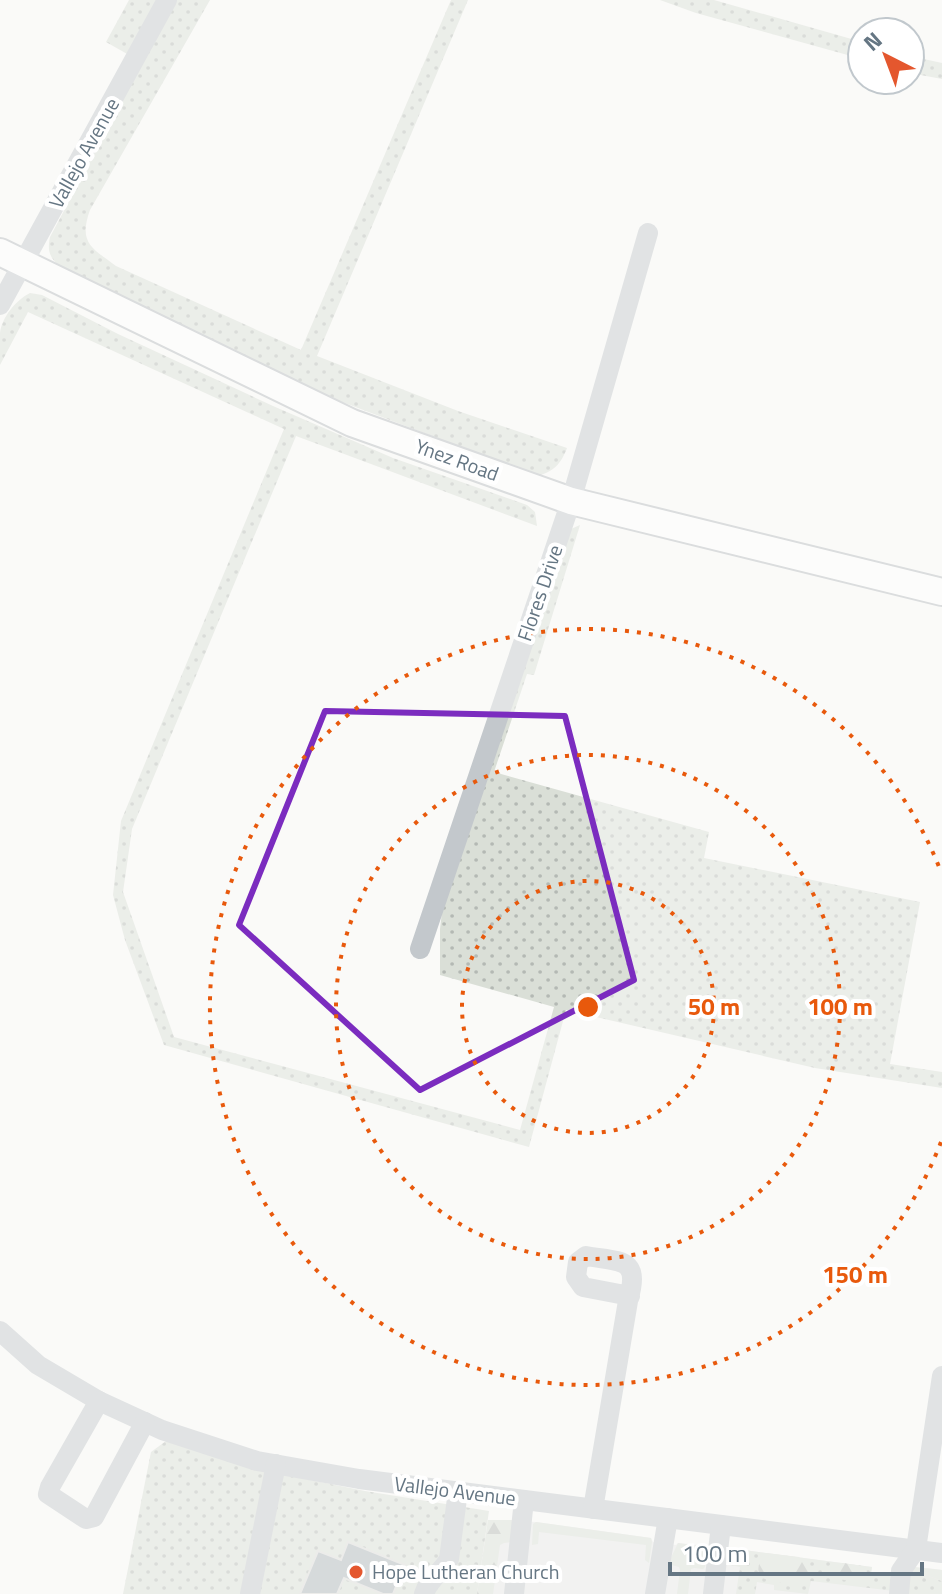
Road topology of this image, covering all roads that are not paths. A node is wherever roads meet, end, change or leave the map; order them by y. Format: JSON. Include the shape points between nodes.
{"nodes":[{"id":1,"x":167,"y":0,"type":"edge"},
{"id":2,"x":648,"y":233,"type":"dead end"},
{"id":3,"x":11,"y":258,"type":"edge"},
{"id":4,"x":0,"y":305,"type":"edge"},
{"id":5,"x":571,"y":501,"type":"junction"},
{"id":6,"x":942,"y":592,"type":"edge"},
{"id":7,"x":420,"y":949,"type":"dead end"},
{"id":8,"x":630,"y":1296,"type":"dead end"},
{"id":9,"x":0,"y":1331,"type":"edge"},
{"id":10,"x":942,"y":1376,"type":"edge"},
{"id":11,"x":99,"y":1401,"type":"junction"},
{"id":12,"x":145,"y":1422,"type":"junction"},
{"id":13,"x":276,"y":1464,"type":"junction"},
{"id":14,"x":458,"y":1491,"type":"junction"},
{"id":15,"x":524,"y":1500,"type":"junction"},
{"id":16,"x":593,"y":1509,"type":"junction"},
{"id":17,"x":668,"y":1518,"type":"junction"},
{"id":18,"x":721,"y":1525,"type":"junction"},
{"id":19,"x":916,"y":1549,"type":"junction"},
{"id":20,"x":942,"y":1553,"type":"edge"},
{"id":21,"x":250,"y":1594,"type":"edge"},
{"id":22,"x":424,"y":1594,"type":"edge"},
{"id":23,"x":514,"y":1594,"type":"edge"},
{"id":24,"x":655,"y":1594,"type":"edge"},
{"id":25,"x":713,"y":1594,"type":"edge"},
{"id":26,"x":899,"y":1594,"type":"edge"}],
"edges":[{"from":1,"to":3,"type":"street","name":"Vallejo Avenue"},
{"from":2,"to":5,"type":"street","name":"Flores Drive"},
{"from":3,"to":4,"type":"street","name":"Vallejo Avenue"},
{"from":3,"to":5,"type":"main road","name":"Ynez Road","via":[[352,423]]},
{"from":5,"to":6,"type":"main road","name":"Ynez Road"},
{"from":5,"to":7,"type":"street","name":"Flores Drive"},
{"from":8,"to":16,"type":"street"},
{"from":9,"to":11,"type":"street","name":"Vallejo Avenue","via":[[38,1365]]},
{"from":10,"to":19,"type":"street"},
{"from":11,"to":12,"type":"street","name":"Vallejo Avenue"},
{"from":11,"to":12,"type":"street","via":[[48,1494],[86,1519],[94,1517]]},
{"from":12,"to":13,"type":"street","name":"Vallejo Avenue"},
{"from":13,"to":14,"type":"street","name":"Vallejo Avenue"},
{"from":13,"to":21,"type":"street"},
{"from":14,"to":15,"type":"street","name":"Vallejo Avenue"},
{"from":14,"to":22,"type":"street","via":[[449,1559]]},
{"from":15,"to":16,"type":"street","name":"Vallejo Avenue"},
{"from":15,"to":23,"type":"street"},
{"from":16,"to":17,"type":"street","name":"Vallejo Avenue"},
{"from":17,"to":18,"type":"street","name":"Vallejo Avenue"},
{"from":17,"to":24,"type":"street"},
{"from":18,"to":19,"type":"street","name":"Vallejo Avenue"},
{"from":18,"to":25,"type":"street"},
{"from":19,"to":20,"type":"street","name":"Vallejo Avenue"},
{"from":19,"to":26,"type":"street","via":[[901,1571]]}]}
